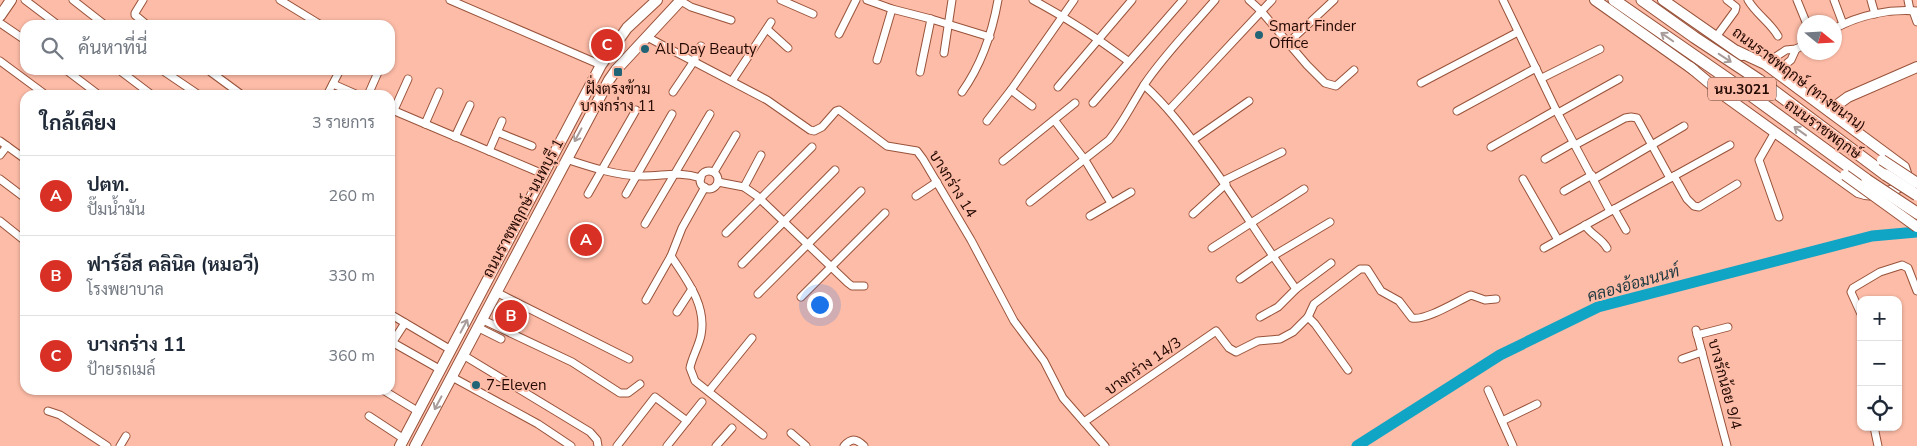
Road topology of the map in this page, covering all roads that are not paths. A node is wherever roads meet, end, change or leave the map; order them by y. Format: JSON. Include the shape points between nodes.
{"nodes":[{"id":1,"x":11,"y":0,"type":"edge"},
{"id":2,"x":25,"y":0,"type":"edge"},
{"id":3,"x":73,"y":0,"type":"edge"},
{"id":4,"x":143,"y":0,"type":"edge"},
{"id":5,"x":280,"y":0,"type":"edge"},
{"id":6,"x":450,"y":0,"type":"edge"},
{"id":7,"x":651,"y":0,"type":"edge"},
{"id":8,"x":657,"y":0,"type":"edge"},
{"id":9,"x":681,"y":0,"type":"edge"},
{"id":10,"x":780,"y":0,"type":"edge"},
{"id":11,"x":856,"y":0,"type":"edge"},
{"id":12,"x":867,"y":0,"type":"edge"},
{"id":13,"x":952,"y":0,"type":"edge"},
{"id":14,"x":998,"y":0,"type":"edge"},
{"id":15,"x":1033,"y":0,"type":"edge"},
{"id":16,"x":1074,"y":0,"type":"edge"},
{"id":17,"x":1132,"y":0,"type":"edge"},
{"id":18,"x":1184,"y":0,"type":"edge"},
{"id":19,"x":1215,"y":0,"type":"edge"},
{"id":20,"x":1249,"y":0,"type":"edge"},
{"id":21,"x":1272,"y":0,"type":"edge"},
{"id":22,"x":1334,"y":0,"type":"edge"},
{"id":23,"x":1502,"y":0,"type":"edge"},
{"id":24,"x":1594,"y":0,"type":"edge"},
{"id":25,"x":1606,"y":0,"type":"edge"},
{"id":26,"x":1614,"y":0,"type":"edge"},
{"id":27,"x":1642,"y":0,"type":"edge"},
{"id":28,"x":1663,"y":0,"type":"edge"},
{"id":29,"x":1727,"y":0,"type":"edge"},
{"id":30,"x":1748,"y":0,"type":"edge"},
{"id":31,"x":1797,"y":0,"type":"edge"},
{"id":32,"x":1834,"y":0,"type":"edge"},
{"id":33,"x":1871,"y":0,"type":"edge"},
{"id":34,"x":1908,"y":0,"type":"edge"},
{"id":35,"x":892,"y":9,"type":"junction"},
{"id":36,"x":1261,"y":11,"type":"junction"},
{"id":37,"x":1913,"y":11,"type":"edge"},
{"id":38,"x":813,"y":14,"type":"dead end"},
{"id":39,"x":1634,"y":14,"type":"junction"},
{"id":40,"x":1875,"y":14,"type":"junction"},
{"id":41,"x":1062,"y":15,"type":"junction"},
{"id":42,"x":1803,"y":15,"type":"edge"},
{"id":43,"x":1839,"y":15,"type":"edge"},
{"id":44,"x":0,"y":16,"type":"edge"},
{"id":45,"x":51,"y":20,"type":"edge"},
{"id":46,"x":99,"y":20,"type":"edge"},
{"id":47,"x":141,"y":20,"type":"edge"},
{"id":48,"x":313,"y":20,"type":"edge"},
{"id":49,"x":731,"y":20,"type":"dead end"},
{"id":50,"x":941,"y":22,"type":"junction"},
{"id":51,"x":1917,"y":22,"type":"edge"},
{"id":52,"x":0,"y":23,"type":"edge"},
{"id":53,"x":1842,"y":24,"type":"edge"},
{"id":54,"x":627,"y":28,"type":"junction"},
{"id":55,"x":1518,"y":32,"type":"junction"},
{"id":56,"x":839,"y":34,"type":"dead end"},
{"id":57,"x":1716,"y":36,"type":"junction"},
{"id":58,"x":1778,"y":36,"type":"dead end"},
{"id":59,"x":20,"y":37,"type":"edge"},
{"id":60,"x":647,"y":37,"type":"junction"},
{"id":61,"x":990,"y":37,"type":"junction"},
{"id":62,"x":1098,"y":38,"type":"junction"},
{"id":63,"x":1288,"y":43,"type":"junction"},
{"id":64,"x":702,"y":46,"type":"dead end"},
{"id":65,"x":788,"y":48,"type":"dead end"},
{"id":66,"x":1600,"y":49,"type":"dead end"},
{"id":67,"x":1796,"y":49,"type":"joint"},
{"id":68,"x":1737,"y":51,"type":"junction"},
{"id":69,"x":944,"y":53,"type":"dead end"},
{"id":70,"x":877,"y":60,"type":"dead end"},
{"id":71,"x":0,"y":61,"type":"edge"},
{"id":72,"x":694,"y":61,"type":"junction"},
{"id":73,"x":1128,"y":61,"type":"junction"},
{"id":74,"x":1765,"y":64,"type":"junction"},
{"id":75,"x":601,"y":65,"type":"junction"},
{"id":76,"x":1690,"y":67,"type":"junction"},
{"id":77,"x":1917,"y":67,"type":"edge"},
{"id":78,"x":1536,"y":68,"type":"junction"},
{"id":79,"x":1354,"y":70,"type":"dead end"},
{"id":80,"x":920,"y":72,"type":"dead end"},
{"id":81,"x":1776,"y":72,"type":"junction"},
{"id":82,"x":73,"y":75,"type":"edge"},
{"id":83,"x":126,"y":75,"type":"edge"},
{"id":84,"x":169,"y":75,"type":"edge"},
{"id":85,"x":215,"y":75,"type":"edge"},
{"id":86,"x":338,"y":75,"type":"edge"},
{"id":87,"x":377,"y":75,"type":"edge"},
{"id":88,"x":1542,"y":78,"type":"junction"},
{"id":89,"x":408,"y":79,"type":"dead end"},
{"id":90,"x":1619,"y":79,"type":"dead end"},
{"id":91,"x":732,"y":81,"type":"junction"},
{"id":92,"x":1421,"y":83,"type":"dead end"},
{"id":93,"x":334,"y":84,"type":"junction"},
{"id":94,"x":1144,"y":85,"type":"junction"},
{"id":95,"x":1058,"y":87,"type":"dead end"},
{"id":96,"x":39,"y":90,"type":"edge"},
{"id":97,"x":92,"y":90,"type":"edge"},
{"id":98,"x":145,"y":90,"type":"edge"},
{"id":99,"x":192,"y":90,"type":"edge"},
{"id":100,"x":235,"y":90,"type":"edge"},
{"id":101,"x":330,"y":90,"type":"edge"},
{"id":102,"x":347,"y":90,"type":"edge"},
{"id":103,"x":370,"y":90,"type":"edge"},
{"id":104,"x":1011,"y":90,"type":"junction"},
{"id":105,"x":439,"y":92,"type":"dead end"},
{"id":106,"x":673,"y":92,"type":"dead end"},
{"id":107,"x":962,"y":92,"type":"dead end"},
{"id":108,"x":1249,"y":101,"type":"dead end"},
{"id":109,"x":1093,"y":103,"type":"dead end"},
{"id":110,"x":395,"y":104,"type":"edge"},
{"id":111,"x":1075,"y":104,"type":"dead end"},
{"id":112,"x":470,"y":105,"type":"dead end"},
{"id":113,"x":1032,"y":106,"type":"dead end"},
{"id":114,"x":636,"y":110,"type":"dead end"},
{"id":115,"x":1169,"y":110,"type":"junction"},
{"id":116,"x":395,"y":111,"type":"edge"},
{"id":117,"x":1457,"y":111,"type":"dead end"},
{"id":118,"x":1557,"y":111,"type":"junction"},
{"id":119,"x":1829,"y":112,"type":"junction"},
{"id":120,"x":672,"y":114,"type":"dead end"},
{"id":121,"x":710,"y":114,"type":"dead end"},
{"id":122,"x":502,"y":121,"type":"dead end"},
{"id":123,"x":987,"y":121,"type":"dead end"},
{"id":124,"x":1055,"y":121,"type":"junction"},
{"id":125,"x":425,"y":124,"type":"junction"},
{"id":126,"x":1684,"y":126,"type":"dead end"},
{"id":127,"x":497,"y":132,"type":"junction"},
{"id":128,"x":1775,"y":132,"type":"junction"},
{"id":129,"x":736,"y":135,"type":"dead end"},
{"id":130,"x":455,"y":136,"type":"junction"},
{"id":131,"x":1193,"y":140,"type":"junction"},
{"id":132,"x":0,"y":141,"type":"edge"},
{"id":133,"x":1574,"y":144,"type":"junction"},
{"id":134,"x":1651,"y":144,"type":"junction"},
{"id":135,"x":1730,"y":145,"type":"dead end"},
{"id":136,"x":7,"y":146,"type":"junction"},
{"id":137,"x":532,"y":146,"type":"dead end"},
{"id":138,"x":812,"y":147,"type":"dead end"},
{"id":139,"x":1491,"y":147,"type":"dead end"},
{"id":140,"x":488,"y":151,"type":"junction"},
{"id":141,"x":1282,"y":152,"type":"dead end"},
{"id":142,"x":0,"y":155,"type":"edge"},
{"id":143,"x":20,"y":155,"type":"edge"},
{"id":144,"x":761,"y":155,"type":"dead end"},
{"id":145,"x":566,"y":159,"type":"junction"},
{"id":146,"x":1544,"y":159,"type":"dead end"},
{"id":147,"x":1085,"y":160,"type":"junction"},
{"id":148,"x":1003,"y":161,"type":"dead end"},
{"id":149,"x":602,"y":170,"type":"junction"},
{"id":150,"x":835,"y":170,"type":"dead end"},
{"id":151,"x":714,"y":172,"type":"junction"},
{"id":152,"x":675,"y":173,"type":"junction"},
{"id":153,"x":543,"y":174,"type":"junction"},
{"id":154,"x":636,"y":176,"type":"junction"},
{"id":155,"x":1593,"y":176,"type":"junction"},
{"id":156,"x":1672,"y":177,"type":"junction"},
{"id":157,"x":701,"y":178,"type":"junction"},
{"id":158,"x":0,"y":179,"type":"edge"},
{"id":159,"x":1523,"y":179,"type":"dead end"},
{"id":160,"x":718,"y":182,"type":"junction"},
{"id":161,"x":937,"y":182,"type":"junction"},
{"id":162,"x":1224,"y":183,"type":"junction"},
{"id":163,"x":1917,"y":183,"type":"edge"},
{"id":164,"x":1737,"y":184,"type":"dead end"},
{"id":165,"x":705,"y":187,"type":"junction"},
{"id":166,"x":744,"y":187,"type":"junction"},
{"id":167,"x":1304,"y":188,"type":"dead end"},
{"id":168,"x":862,"y":191,"type":"dead end"},
{"id":169,"x":1564,"y":191,"type":"dead end"},
{"id":170,"x":1131,"y":192,"type":"dead end"},
{"id":171,"x":20,"y":194,"type":"edge"},
{"id":172,"x":588,"y":194,"type":"dead end"},
{"id":173,"x":626,"y":194,"type":"dead end"},
{"id":174,"x":1917,"y":195,"type":"edge"},
{"id":175,"x":916,"y":196,"type":"dead end"},
{"id":176,"x":761,"y":199,"type":"junction"},
{"id":177,"x":1030,"y":202,"type":"dead end"},
{"id":178,"x":1111,"y":202,"type":"junction"},
{"id":179,"x":1612,"y":210,"type":"junction"},
{"id":180,"x":885,"y":213,"type":"dead end"},
{"id":181,"x":1917,"y":213,"type":"edge"},
{"id":182,"x":1192,"y":214,"type":"dead end"},
{"id":183,"x":1090,"y":216,"type":"dead end"},
{"id":184,"x":1779,"y":217,"type":"dead end"},
{"id":185,"x":0,"y":221,"type":"edge"},
{"id":186,"x":784,"y":222,"type":"junction"},
{"id":187,"x":1330,"y":222,"type":"dead end"},
{"id":188,"x":1252,"y":223,"type":"junction"},
{"id":189,"x":645,"y":224,"type":"dead end"},
{"id":190,"x":1585,"y":225,"type":"junction"},
{"id":191,"x":1917,"y":226,"type":"edge"},
{"id":192,"x":1626,"y":230,"type":"dead end"},
{"id":193,"x":726,"y":233,"type":"dead end"},
{"id":194,"x":20,"y":237,"type":"edge"},
{"id":195,"x":1558,"y":240,"type":"junction"},
{"id":196,"x":808,"y":244,"type":"junction"},
{"id":197,"x":1212,"y":248,"type":"dead end"},
{"id":198,"x":1544,"y":248,"type":"dead end"},
{"id":199,"x":1607,"y":248,"type":"dead end"},
{"id":200,"x":671,"y":256,"type":"junction"},
{"id":201,"x":1273,"y":256,"type":"junction"},
{"id":202,"x":1331,"y":263,"type":"dead end"},
{"id":203,"x":742,"y":264,"type":"dead end"},
{"id":204,"x":831,"y":266,"type":"junction"},
{"id":205,"x":1240,"y":279,"type":"dead end"},
{"id":206,"x":864,"y":286,"type":"dead end"},
{"id":207,"x":692,"y":289,"type":"junction"},
{"id":208,"x":1296,"y":289,"type":"junction"},
{"id":209,"x":1917,"y":291,"type":"edge"},
{"id":210,"x":496,"y":292,"type":"junction"},
{"id":211,"x":758,"y":294,"type":"dead end"},
{"id":212,"x":801,"y":297,"type":"dead end"},
{"id":213,"x":1496,"y":299,"type":"dead end"},
{"id":214,"x":646,"y":300,"type":"dead end"},
{"id":215,"x":1857,"y":305,"type":"edge"},
{"id":216,"x":677,"y":312,"type":"dead end"},
{"id":217,"x":395,"y":317,"type":"edge"},
{"id":218,"x":1260,"y":317,"type":"dead end"},
{"id":219,"x":1308,"y":317,"type":"junction"},
{"id":220,"x":405,"y":323,"type":"junction"},
{"id":221,"x":479,"y":323,"type":"junction"},
{"id":222,"x":1728,"y":327,"type":"dead end"},
{"id":223,"x":395,"y":337,"type":"edge"},
{"id":224,"x":752,"y":338,"type":"dead end"},
{"id":225,"x":500,"y":339,"type":"dead end"},
{"id":226,"x":395,"y":344,"type":"edge"},
{"id":227,"x":451,"y":350,"type":"junction"},
{"id":228,"x":1702,"y":352,"type":"junction"},
{"id":229,"x":463,"y":355,"type":"junction"},
{"id":230,"x":629,"y":359,"type":"dead end"},
{"id":231,"x":1682,"y":359,"type":"dead end"},
{"id":232,"x":440,"y":370,"type":"junction"},
{"id":233,"x":1348,"y":370,"type":"dead end"},
{"id":234,"x":452,"y":377,"type":"junction"},
{"id":235,"x":640,"y":384,"type":"dead end"},
{"id":236,"x":1488,"y":390,"type":"dead end"},
{"id":237,"x":709,"y":391,"type":"junction"},
{"id":238,"x":391,"y":395,"type":"edge"},
{"id":239,"x":702,"y":402,"type":"dead end"},
{"id":240,"x":1537,"y":404,"type":"dead end"},
{"id":241,"x":48,"y":411,"type":"dead end"},
{"id":242,"x":419,"y":412,"type":"junction"},
{"id":243,"x":369,"y":416,"type":"dead end"},
{"id":244,"x":687,"y":420,"type":"junction"},
{"id":245,"x":1502,"y":421,"type":"junction"},
{"id":246,"x":1084,"y":422,"type":"junction"},
{"id":247,"x":732,"y":428,"type":"dead end"},
{"id":248,"x":1875,"y":431,"type":"edge"},
{"id":249,"x":791,"y":432,"type":"dead end"},
{"id":250,"x":762,"y":435,"type":"dead end"},
{"id":251,"x":126,"y":436,"type":"dead end"},
{"id":252,"x":402,"y":442,"type":"edge"},
{"id":253,"x":107,"y":446,"type":"edge"},
{"id":254,"x":120,"y":446,"type":"edge"},
{"id":255,"x":414,"y":446,"type":"edge"},
{"id":256,"x":571,"y":446,"type":"edge"},
{"id":257,"x":598,"y":446,"type":"edge"},
{"id":258,"x":617,"y":446,"type":"edge"},
{"id":259,"x":667,"y":446,"type":"edge"},
{"id":260,"x":716,"y":446,"type":"edge"},
{"id":261,"x":806,"y":446,"type":"edge"},
{"id":262,"x":844,"y":446,"type":"edge"},
{"id":263,"x":864,"y":446,"type":"edge"},
{"id":264,"x":1105,"y":446,"type":"edge"},
{"id":265,"x":1513,"y":446,"type":"edge"},
{"id":266,"x":1727,"y":446,"type":"edge"},
{"id":267,"x":1878,"y":446,"type":"edge"}],
"edges":[{"from":1,"to":44,"type":"main road"},
{"from":2,"to":45,"type":"street"},
{"from":3,"to":46,"type":"street"},
{"from":4,"to":47,"type":"street","via":[[135,13]]},
{"from":5,"to":48,"type":"street"},
{"from":6,"to":75,"type":"street"},
{"from":7,"to":54,"type":"main road"},
{"from":8,"to":54,"type":"main road","name":"ถนนราชพฤกษ์-นนทบุรี 1"},
{"from":9,"to":49,"type":"street","via":[[691,7]]},
{"from":9,"to":60,"type":"main road","name":"ถนนราชพฤกษ์-นนทบุรี 1"},
{"from":10,"to":38,"type":"street"},
{"from":11,"to":56,"type":"street"},
{"from":12,"to":35,"type":"street"},
{"from":13,"to":50,"type":"street"},
{"from":14,"to":61,"type":"street"},
{"from":15,"to":41,"type":"street"},
{"from":16,"to":41,"type":"street"},
{"from":17,"to":62,"type":"street"},
{"from":18,"to":73,"type":"street"},
{"from":19,"to":94,"type":"street"},
{"from":20,"to":36,"type":"street"},
{"from":21,"to":36,"type":"street"},
{"from":22,"to":63,"type":"street"},
{"from":23,"to":55,"type":"street"},
{"from":24,"to":76,"type":"main road","number":"นบ.3021"},
{"from":25,"to":39,"type":"main road"},
{"from":26,"to":39,"type":"main road","name":"ถนนราชพฤกษ์","number":"นบ.3021"},
{"from":27,"to":174,"type":"main road","name":"ถนนราชพฤกษ์","number":"นบ.3021","one_way":true,"bridge":true},
{"from":28,"to":57,"type":"main road","name":"ถนนราชพฤกษ์ (ทางขนาน)","number":"นบ.3021"},
{"from":29,"to":57,"type":"street","via":[[1736,8]]},
{"from":30,"to":58,"type":"street"},
{"from":31,"to":42,"type":"street"},
{"from":32,"to":43,"type":"street"},
{"from":33,"to":40,"type":"street"},
{"from":34,"to":37,"type":"street"},
{"from":35,"to":50,"type":"street"},
{"from":35,"to":70,"type":"street"},
{"from":36,"to":63,"type":"street"},
{"from":36,"to":115,"type":"street"},
{"from":37,"to":40,"type":"street"},
{"from":37,"to":51,"type":"street"},
{"from":181,"to":39,"type":"main road","name":"ถนนราชพฤกษ์","number":"นบ.3021","one_way":true,"bridge":true},
{"from":40,"to":53,"type":"street"},
{"from":41,"to":62,"type":"street"},
{"from":41,"to":104,"type":"street"},
{"from":50,"to":61,"type":"street"},
{"from":50,"to":69,"type":"street"},
{"from":50,"to":80,"type":"street"},
{"from":52,"to":59,"type":"street"},
{"from":54,"to":75,"type":"main road","name":"ถนนราชพฤกษ์-นนทบุรี 1"},
{"from":55,"to":78,"type":"street"},
{"from":55,"to":92,"type":"street"},
{"from":57,"to":68,"type":"main road","name":"ถนนราชพฤกษ์ (ทางขนาน)","number":"นบ.3021"},
{"from":60,"to":72,"type":"street","name":"บางกร่าง 14"},
{"from":60,"to":145,"type":"main road","name":"ถนนราชพฤกษ์-นนทบุรี 1","one_way":true,"via":[[608,80]]},
{"from":61,"to":107,"type":"street"},
{"from":62,"to":73,"type":"street"},
{"from":62,"to":95,"type":"street"},
{"from":63,"to":79,"type":"street","via":[[1324,83],[1336,86]]},
{"from":64,"to":72,"type":"street"},
{"from":65,"to":91,"type":"street","via":[[769,25]]},
{"from":66,"to":88,"type":"street"},
{"from":67,"to":74,"type":"street","via":[[1786,50]]},
{"from":67,"to":81,"type":"street","via":[[1791,60]]},
{"from":68,"to":74,"type":"main road"},
{"from":68,"to":163,"type":"main road","name":"ถนนราชพฤกษ์ (ทางขนาน)","number":"นบ.3021","bridge":true},
{"from":71,"to":96,"type":"street"},
{"from":72,"to":91,"type":"street","name":"บางกร่าง 14"},
{"from":72,"to":106,"type":"street"},
{"from":73,"to":109,"type":"street"},
{"from":74,"to":81,"type":"main road"},
{"from":75,"to":153,"type":"main road","name":"ถนนราชพฤกษ์-นนทบุรี 1"},
{"from":76,"to":128,"type":"main road"},
{"from":76,"to":191,"type":"main road","number":"นบ.3021","bridge":true},
{"from":77,"to":119,"type":"main road","via":[[1848,97]]},
{"from":78,"to":88,"type":"street"},
{"from":78,"to":117,"type":"street"},
{"from":81,"to":119,"type":"main road"},
{"from":82,"to":97,"type":"street"},
{"from":83,"to":98,"type":"street"},
{"from":84,"to":99,"type":"street"},
{"from":85,"to":100,"type":"street"},
{"from":86,"to":93,"type":"street"},
{"from":87,"to":103,"type":"street"},
{"from":88,"to":118,"type":"street"},
{"from":89,"to":110,"type":"street"},
{"from":90,"to":118,"type":"street"},
{"from":91,"to":161,"type":"street","name":"บางกร่าง 14","via":[[814,131],[836,110],[842,111],[887,146],[917,151]]},
{"from":93,"to":101,"type":"street"},
{"from":93,"to":102,"type":"street"},
{"from":94,"to":115,"type":"street"},
{"from":94,"to":147,"type":"street","via":[[1119,129]]},
{"from":104,"to":113,"type":"street"},
{"from":104,"to":123,"type":"street"},
{"from":105,"to":125,"type":"street"},
{"from":108,"to":131,"type":"street"},
{"from":111,"to":124,"type":"street"},
{"from":112,"to":130,"type":"street"},
{"from":114,"to":149,"type":"street"},
{"from":115,"to":131,"type":"street"},
{"from":116,"to":125,"type":"street"},
{"from":118,"to":133,"type":"street"},
{"from":118,"to":139,"type":"street"},
{"from":119,"to":128,"type":"main road","via":[[1904,167],[1905,183],[1878,194],[1858,192]]},
{"from":120,"to":154,"type":"street"},
{"from":121,"to":152,"type":"street"},
{"from":122,"to":127,"type":"street"},
{"from":124,"to":147,"type":"street"},
{"from":124,"to":148,"type":"street"},
{"from":125,"to":130,"type":"street"},
{"from":126,"to":134,"type":"street"},
{"from":127,"to":137,"type":"street"},
{"from":127,"to":140,"type":"street"},
{"from":128,"to":184,"type":"street","via":[[1759,160]]},
{"from":129,"to":151,"type":"street"},
{"from":130,"to":140,"type":"street"},
{"from":131,"to":162,"type":"street"},
{"from":132,"to":136,"type":"street"},
{"from":133,"to":134,"type":"street","via":[[1631,117],[1637,118]]},
{"from":133,"to":146,"type":"street"},
{"from":133,"to":155,"type":"street"},
{"from":134,"to":155,"type":"street"},
{"from":134,"to":156,"type":"street"},
{"from":135,"to":156,"type":"street"},
{"from":136,"to":142,"type":"street"},
{"from":136,"to":143,"type":"street"},
{"from":138,"to":176,"type":"street"},
{"from":140,"to":153,"type":"street"},
{"from":141,"to":162,"type":"street"},
{"from":144,"to":166,"type":"street"},
{"from":145,"to":149,"type":"street"},
{"from":145,"to":210,"type":"main road","name":"ถนนราชพฤกษ์-นนทบุรี 1"},
{"from":147,"to":177,"type":"street"},
{"from":147,"to":178,"type":"street"},
{"from":149,"to":154,"type":"street"},
{"from":149,"to":172,"type":"street"},
{"from":150,"to":186,"type":"street"},
{"from":151,"to":157,"type":"street","via":[[705,172]]},
{"from":151,"to":160,"type":"street"},
{"from":152,"to":154,"type":"street"},
{"from":152,"to":157,"type":"street"},
{"from":152,"to":189,"type":"street"},
{"from":227,"to":153,"type":"main road","name":"ถนนราชพฤกษ์-นนทบุรี 1","one_way":true},
{"from":154,"to":173,"type":"street"},
{"from":155,"to":169,"type":"street"},
{"from":155,"to":179,"type":"street"},
{"from":156,"to":164,"type":"street","via":[[1687,200],[1699,207]]},
{"from":156,"to":179,"type":"street"},
{"from":157,"to":165,"type":"street"},
{"from":158,"to":171,"type":"street"},
{"from":159,"to":195,"type":"street"},
{"from":160,"to":165,"type":"street","via":[[711,188]]},
{"from":160,"to":166,"type":"street"},
{"from":161,"to":175,"type":"street"},
{"from":161,"to":246,"type":"street","name":"บางกร่าง 14","via":[[972,240],[1014,321],[1044,361],[1064,398]]},
{"from":162,"to":182,"type":"street"},
{"from":162,"to":188,"type":"street"},
{"from":165,"to":200,"type":"street","via":[[682,228]]},
{"from":166,"to":176,"type":"street"},
{"from":167,"to":188,"type":"street"},
{"from":168,"to":196,"type":"street"},
{"from":170,"to":178,"type":"street"},
{"from":176,"to":186,"type":"street"},
{"from":176,"to":193,"type":"street"},
{"from":178,"to":183,"type":"street"},
{"from":179,"to":190,"type":"street"},
{"from":179,"to":192,"type":"street"},
{"from":180,"to":204,"type":"street"},
{"from":185,"to":194,"type":"street"},
{"from":186,"to":196,"type":"street"},
{"from":186,"to":203,"type":"street"},
{"from":187,"to":201,"type":"street"},
{"from":188,"to":197,"type":"street"},
{"from":188,"to":201,"type":"street"},
{"from":190,"to":195,"type":"street"},
{"from":190,"to":199,"type":"street"},
{"from":195,"to":198,"type":"street"},
{"from":196,"to":204,"type":"street"},
{"from":196,"to":211,"type":"street"},
{"from":200,"to":207,"type":"street"},
{"from":200,"to":214,"type":"street"},
{"from":201,"to":205,"type":"street"},
{"from":201,"to":208,"type":"street"},
{"from":202,"to":208,"type":"street"},
{"from":204,"to":206,"type":"street","via":[[852,286]]},
{"from":204,"to":212,"type":"street"},
{"from":207,"to":216,"type":"street"},
{"from":207,"to":237,"type":"street","via":[[702,319],[700,340],[690,368],[695,381]]},
{"from":208,"to":218,"type":"street","via":[[1285,302]]},
{"from":209,"to":215,"type":"street","via":[[1908,268],[1902,265],[1880,272],[1853,288],[1851,292]]},
{"from":210,"to":221,"type":"main road","name":"ถนนราชพฤกษ์-นนทบุรี 1"},
{"from":210,"to":230,"type":"street"},
{"from":213,"to":219,"type":"street","via":[[1485,300],[1471,295],[1416,319],[1399,301],[1381,291],[1364,269],[1316,302]]},
{"from":217,"to":220,"type":"street"},
{"from":219,"to":233,"type":"street"},
{"from":219,"to":246,"type":"street","name":"บางกร่าง 14/3","via":[[1293,332],[1280,339],[1258,341],[1236,352],[1216,331]]},
{"from":220,"to":223,"type":"street"},
{"from":220,"to":227,"type":"street"},
{"from":221,"to":225,"type":"street"},
{"from":221,"to":229,"type":"main road","name":"ถนนราชพฤกษ์-นนทบุรี 1"},
{"from":221,"to":235,"type":"street","via":[[572,362],[620,392],[628,393]]},
{"from":222,"to":228,"type":"street","name":"บางรักน้อย 9/4","via":[[1697,332]]},
{"from":224,"to":237,"type":"street"},
{"from":226,"to":232,"type":"street"},
{"from":227,"to":232,"type":"main road","name":"ถนนราชพฤกษ์-นนทบุรี 1"},
{"from":228,"to":231,"type":"street"},
{"from":228,"to":266,"type":"street","name":"บางรักน้อย 9/4"},
{"from":229,"to":234,"type":"main road","name":"ถนนราชพฤกษ์-นนทบุรี 1"},
{"from":229,"to":257,"type":"street","via":[[590,432]]},
{"from":232,"to":242,"type":"main road","name":"ถนนราชพฤกษ์-นนทบุรี 1"},
{"from":234,"to":255,"type":"main road","name":"ถนนราชพฤกษ์-นนทบุรี 1","one_way":true},
{"from":234,"to":256,"type":"street"},
{"from":236,"to":245,"type":"street"},
{"from":237,"to":250,"type":"street"},
{"from":238,"to":242,"type":"street"},
{"from":239,"to":244,"type":"street"},
{"from":240,"to":245,"type":"street"},
{"from":241,"to":253,"type":"street","via":[[60,414]]},
{"from":242,"to":252,"type":"main road","name":"ถนนราชพฤกษ์-นนทบุรี 1"},
{"from":243,"to":252,"type":"street"},
{"from":244,"to":258,"type":"street","via":[[655,397]]},
{"from":244,"to":259,"type":"street"},
{"from":245,"to":265,"type":"street"},
{"from":246,"to":264,"type":"street","name":"บางกร่าง 14"},
{"from":247,"to":260,"type":"street"},
{"from":248,"to":267,"type":"street"},
{"from":249,"to":261,"type":"street"},
{"from":251,"to":254,"type":"street"},
{"from":262,"to":263,"type":"street","via":[[855,439]]}]}
